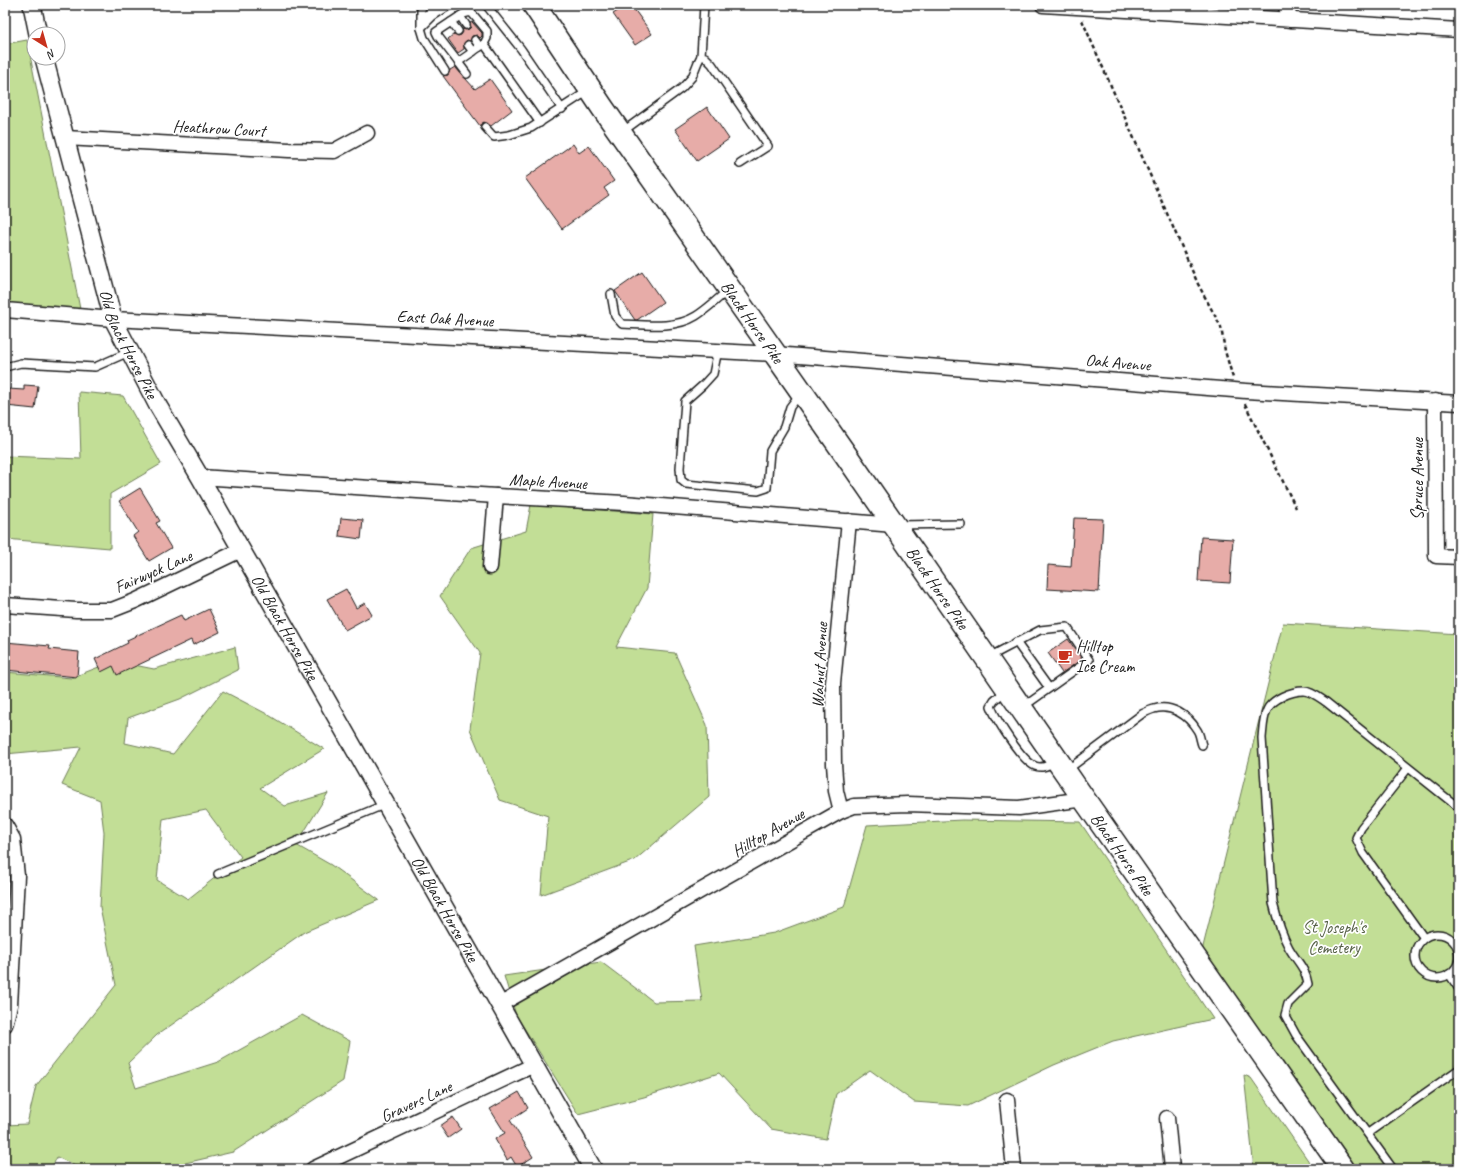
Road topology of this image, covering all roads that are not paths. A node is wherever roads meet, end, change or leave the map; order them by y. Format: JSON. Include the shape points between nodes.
{"nodes":[{"id":1,"x":32,"y":5,"type":"edge"},
{"id":2,"x":425,"y":5,"type":"edge"},
{"id":3,"x":438,"y":5,"type":"edge"},
{"id":4,"x":450,"y":5,"type":"edge"},
{"id":5,"x":486,"y":5,"type":"edge"},
{"id":6,"x":534,"y":5,"type":"edge"},
{"id":7,"x":704,"y":5,"type":"edge"},
{"id":8,"x":1045,"y":5,"type":"edge"},
{"id":9,"x":1285,"y":5,"type":"edge"},
{"id":10,"x":1104,"y":7,"type":"edge"},
{"id":11,"x":460,"y":16,"type":"junction"},
{"id":12,"x":1291,"y":20,"type":"junction"},
{"id":13,"x":451,"y":22,"type":"junction"},
{"id":14,"x":466,"y":25,"type":"dead end"},
{"id":15,"x":36,"y":26,"type":"edge"},
{"id":16,"x":421,"y":28,"type":"junction"},
{"id":17,"x":1459,"y":30,"type":"edge"},
{"id":18,"x":458,"y":31,"type":"dead end"},
{"id":19,"x":475,"y":40,"type":"dead end"},
{"id":20,"x":468,"y":45,"type":"dead end"},
{"id":21,"x":482,"y":46,"type":"junction"},
{"id":22,"x":473,"y":52,"type":"junction"},
{"id":23,"x":701,"y":56,"type":"junction"},
{"id":24,"x":458,"y":62,"type":"junction"},
{"id":25,"x":46,"y":66,"type":"edge"},
{"id":26,"x":445,"y":71,"type":"dead end"},
{"id":27,"x":467,"y":74,"type":"dead end"},
{"id":28,"x":590,"y":90,"type":"junction"},
{"id":29,"x":562,"y":109,"type":"junction"},
{"id":30,"x":540,"y":123,"type":"junction"},
{"id":31,"x":485,"y":127,"type":"dead end"},
{"id":32,"x":367,"y":133,"type":"dead end"},
{"id":33,"x":620,"y":133,"type":"junction"},
{"id":34,"x":65,"y":138,"type":"junction"},
{"id":35,"x":740,"y":164,"type":"dead end"},
{"id":36,"x":730,"y":289,"type":"junction"},
{"id":37,"x":611,"y":294,"type":"dead end"},
{"id":38,"x":5,"y":310,"type":"edge"},
{"id":39,"x":113,"y":319,"type":"junction"},
{"id":40,"x":718,"y":350,"type":"junction"},
{"id":41,"x":130,"y":352,"type":"junction"},
{"id":42,"x":774,"y":354,"type":"junction"},
{"id":43,"x":5,"y":367,"type":"edge"},
{"id":44,"x":802,"y":392,"type":"junction"},
{"id":45,"x":1435,"y":401,"type":"junction"},
{"id":46,"x":1459,"y":403,"type":"edge"},
{"id":47,"x":200,"y":477,"type":"junction"},
{"id":48,"x":496,"y":496,"type":"junction"},
{"id":49,"x":849,"y":521,"type":"junction"},
{"id":50,"x":961,"y":524,"type":"dead end"},
{"id":51,"x":894,"y":525,"type":"junction"},
{"id":52,"x":241,"y":550,"type":"junction"},
{"id":53,"x":1459,"y":557,"type":"edge"},
{"id":54,"x":490,"y":567,"type":"dead end"},
{"id":55,"x":5,"y":605,"type":"edge"},
{"id":56,"x":1016,"y":642,"type":"junction"},
{"id":57,"x":987,"y":658,"type":"junction"},
{"id":58,"x":1008,"y":688,"type":"junction"},
{"id":59,"x":1049,"y":688,"type":"junction"},
{"id":60,"x":1021,"y":708,"type":"junction"},
{"id":61,"x":1202,"y":745,"type":"dead end"},
{"id":62,"x":1062,"y":767,"type":"junction"},
{"id":63,"x":1408,"y":768,"type":"junction"},
{"id":64,"x":1084,"y":799,"type":"junction"},
{"id":65,"x":386,"y":804,"type":"junction"},
{"id":66,"x":1459,"y":808,"type":"edge"},
{"id":67,"x":841,"y":811,"type":"junction"},
{"id":68,"x":5,"y":825,"type":"edge"},
{"id":69,"x":218,"y":874,"type":"dead end"},
{"id":70,"x":1424,"y":938,"type":"junction"},
{"id":71,"x":1449,"y":974,"type":"junction"},
{"id":72,"x":1459,"y":989,"type":"edge"},
{"id":73,"x":500,"y":1004,"type":"junction"},
{"id":74,"x":5,"y":1026,"type":"edge"},
{"id":75,"x":534,"y":1065,"type":"junction"},
{"id":76,"x":1459,"y":1069,"type":"edge"},
{"id":77,"x":1007,"y":1100,"type":"dead end"},
{"id":78,"x":1167,"y":1118,"type":"dead end"},
{"id":79,"x":1368,"y":1133,"type":"junction"},
{"id":80,"x":313,"y":1169,"type":"edge"},
{"id":81,"x":593,"y":1169,"type":"edge"},
{"id":82,"x":1014,"y":1169,"type":"edge"},
{"id":83,"x":1172,"y":1169,"type":"edge"},
{"id":84,"x":1342,"y":1169,"type":"edge"},
{"id":85,"x":1393,"y":1169,"type":"edge"}],
"edges":[{"from":1,"to":15,"type":"street"},
{"from":2,"to":16,"type":"lane","via":[[421,8]]},
{"from":3,"to":16,"type":"lane","via":[[427,14]]},
{"from":4,"to":16,"type":"lane"},
{"from":5,"to":29,"type":"lane","via":[[521,49]]},
{"from":6,"to":28,"type":"main road","name":"Black Horse Pike"},
{"from":7,"to":23,"type":"lane"},
{"from":8,"to":10,"type":"street"},
{"from":9,"to":12,"type":"street"},
{"from":10,"to":12,"type":"street"},
{"from":11,"to":13,"type":"lane"},
{"from":11,"to":14,"type":"lane"},
{"from":11,"to":21,"type":"lane","via":[[471,12],[487,31]]},
{"from":12,"to":17,"type":"street"},
{"from":13,"to":18,"type":"lane"},
{"from":13,"to":24,"type":"lane","via":[[436,32]]},
{"from":16,"to":26,"type":"lane","via":[[424,38]]},
{"from":19,"to":21,"type":"lane"},
{"from":20,"to":22,"type":"lane"},
{"from":21,"to":22,"type":"lane"},
{"from":21,"to":30,"type":"lane"},
{"from":22,"to":24,"type":"lane"},
{"from":23,"to":33,"type":"lane","via":[[692,77],[682,88]]},
{"from":23,"to":35,"type":"lane","via":[[712,64],[768,146]]},
{"from":24,"to":27,"type":"lane"},
{"from":25,"to":34,"type":"street","name":"Old Black Horse Pike"},
{"from":28,"to":29,"type":"lane"},
{"from":28,"to":33,"type":"main road","name":"Black Horse Pike"},
{"from":29,"to":30,"type":"lane"},
{"from":30,"to":31,"type":"lane","via":[[509,135],[494,137]]},
{"from":32,"to":34,"type":"street","name":"Heathrow Court","via":[[334,151]]},
{"from":33,"to":36,"type":"main road","name":"Black Horse Pike"},
{"from":34,"to":39,"type":"street","name":"Old Black Horse Pike"},
{"from":36,"to":37,"type":"lane","via":[[696,316],[663,325],[622,324],[615,316]]},
{"from":36,"to":42,"type":"main road","name":"Black Horse Pike"},
{"from":38,"to":39,"type":"street","name":"East Oak Avenue"},
{"from":39,"to":40,"type":"street","name":"East Oak Avenue"},
{"from":39,"to":41,"type":"street","name":"Old Black Horse Pike"},
{"from":40,"to":42,"type":"street","name":"East Oak Avenue"},
{"from":40,"to":44,"type":"lane","via":[[712,374],[686,401],[680,468],[681,480],[686,484],[758,491],[767,488],[770,451],[784,427],[790,407]]},
{"from":41,"to":43,"type":"lane","via":[[95,367],[21,363]]},
{"from":41,"to":47,"type":"street","name":"Old Black Horse Pike"},
{"from":42,"to":44,"type":"main road","name":"Black Horse Pike"},
{"from":42,"to":45,"type":"street","name":"Oak Avenue","via":[[1239,390]]},
{"from":44,"to":51,"type":"main road","name":"Black Horse Pike"},
{"from":45,"to":46,"type":"street","name":"Oak Avenue"},
{"from":45,"to":53,"type":"street","name":"Spruce Avenue","via":[[1436,556]]},
{"from":47,"to":48,"type":"street","name":"Maple Avenue"},
{"from":47,"to":52,"type":"street","name":"Old Black Horse Pike"},
{"from":48,"to":49,"type":"street","name":"Maple Avenue","via":[[624,503]]},
{"from":48,"to":54,"type":"street"},
{"from":49,"to":51,"type":"street","name":"Maple Avenue"},
{"from":49,"to":67,"type":"street","name":"Walnut Avenue","via":[[833,683],[834,764]]},
{"from":50,"to":51,"type":"lane"},
{"from":51,"to":57,"type":"main road","name":"Black Horse Pike"},
{"from":52,"to":55,"type":"street","name":"Fairwyck Lane","via":[[112,610]]},
{"from":52,"to":65,"type":"street","name":"Old Black Horse Pike"},
{"from":56,"to":57,"type":"lane"},
{"from":56,"to":59,"type":"lane"},
{"from":56,"to":59,"type":"lane","via":[[1040,630],[1067,627],[1089,660]]},
{"from":57,"to":58,"type":"main road","name":"Black Horse Pike"},
{"from":58,"to":60,"type":"main road","name":"Black Horse Pike"},
{"from":58,"to":62,"type":"lane","via":[[991,706],[1011,742],[1034,766]]},
{"from":59,"to":60,"type":"lane"},
{"from":60,"to":62,"type":"main road","name":"Black Horse Pike"},
{"from":61,"to":62,"type":"lane","via":[[1198,731],[1181,713],[1170,708],[1155,709],[1142,714]]},
{"from":62,"to":64,"type":"main road","name":"Black Horse Pike"},
{"from":63,"to":66,"type":"lane"},
{"from":63,"to":70,"type":"lane","via":[[1356,838],[1363,853]]},
{"from":63,"to":79,"type":"lane","via":[[1326,702],[1305,691],[1286,694],[1272,703],[1267,710],[1262,738],[1273,903],[1278,923],[1306,973],[1308,984],[1288,1004],[1285,1014],[1296,1035]]},
{"from":64,"to":67,"type":"street","name":"Hilltop Avenue","via":[[1019,808],[908,804],[854,806]]},
{"from":64,"to":84,"type":"main road","name":"Black Horse Pike"},
{"from":65,"to":69,"type":"lane"},
{"from":65,"to":73,"type":"street","name":"Old Black Horse Pike"},
{"from":67,"to":73,"type":"street","name":"Hilltop Avenue"},
{"from":68,"to":74,"type":"street","via":[[13,839],[17,876],[10,1005]]},
{"from":70,"to":71,"type":"lane","via":[[1430,935],[1444,935],[1455,944],[1459,958],[1454,970]]},
{"from":70,"to":71,"type":"lane","via":[[1415,950],[1414,958],[1420,972],[1434,978]]},
{"from":71,"to":72,"type":"lane"},
{"from":73,"to":75,"type":"street","name":"Old Black Horse Pike"},
{"from":75,"to":80,"type":"street","name":"Gravers Lane"},
{"from":75,"to":81,"type":"street","name":"Old Black Horse Pike"},
{"from":76,"to":79,"type":"lane"},
{"from":77,"to":82,"type":"street"},
{"from":78,"to":83,"type":"street"},
{"from":79,"to":85,"type":"lane"}]}
